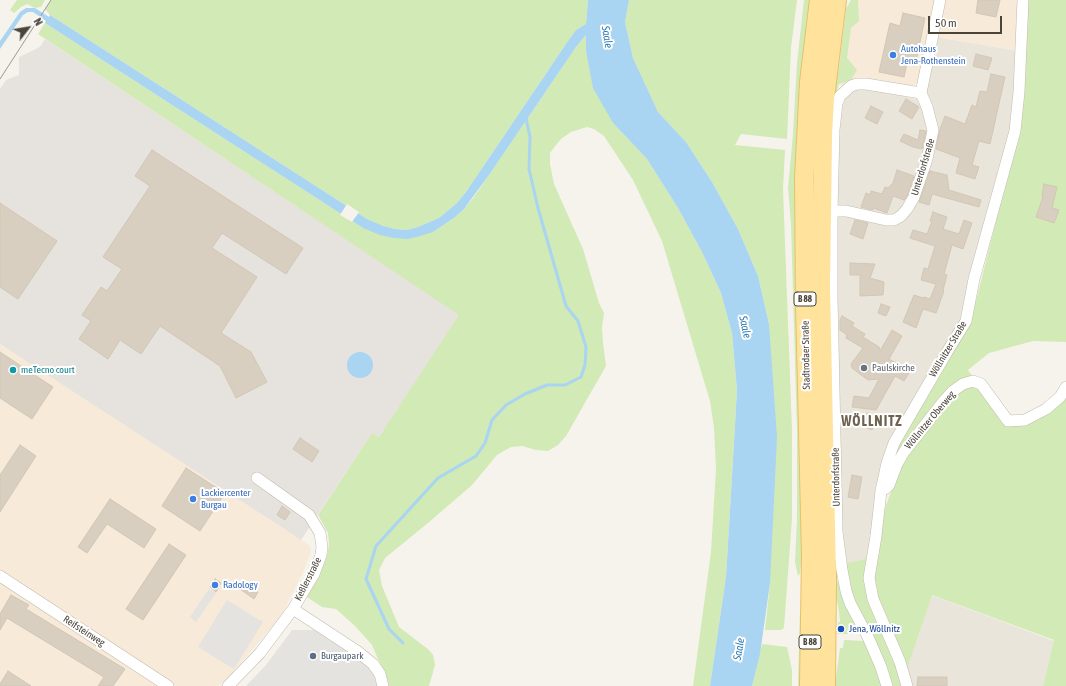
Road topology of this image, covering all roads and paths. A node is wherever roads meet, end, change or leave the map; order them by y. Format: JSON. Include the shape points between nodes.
{"nodes":[{"id":1,"x":819,"y":0,"type":"edge"},
{"id":2,"x":837,"y":0,"type":"edge"},
{"id":3,"x":940,"y":0,"type":"edge"},
{"id":4,"x":1023,"y":0,"type":"edge"},
{"id":5,"x":921,"y":93,"type":"junction"},
{"id":6,"x":832,"y":211,"type":"junction"},
{"id":7,"x":1066,"y":387,"type":"edge"},
{"id":8,"x":257,"y":478,"type":"dead end"},
{"id":9,"x":880,"y":491,"type":"junction"},
{"id":10,"x":0,"y":576,"type":"edge"},
{"id":11,"x":293,"y":609,"type":"junction"},
{"id":12,"x":168,"y":686,"type":"edge"},
{"id":13,"x":228,"y":686,"type":"edge"},
{"id":14,"x":383,"y":686,"type":"edge"},
{"id":15,"x":809,"y":686,"type":"edge"},
{"id":16,"x":826,"y":686,"type":"edge"},
{"id":17,"x":887,"y":686,"type":"edge"},
{"id":18,"x":907,"y":686,"type":"edge"}],
"edges":[{"from":1,"to":15,"type":"main road","name":"Stadtrodaer Straße","number":"B 88","via":[[809,82],[804,178],[811,556]]},
{"from":2,"to":16,"type":"main road","name":"Stadtrodaer Straße","number":"B 88","via":[[825,98],[822,208],[821,286],[828,577]]},
{"from":3,"to":5,"type":"street"},
{"from":4,"to":9,"type":"street","name":"Wöllnitzer Straße","via":[[1015,131],[974,279],[966,321],[894,443]]},
{"from":5,"to":6,"type":"street","name":"Unterdorfstraße","via":[[861,84],[851,86],[840,96],[834,130]]},
{"from":5,"to":6,"type":"street","name":"Unterdorfstraße","via":[[933,130],[927,158],[908,209],[894,220]]},
{"from":6,"to":17,"type":"street","name":"Unterdorfstraße","via":[[837,532],[846,591],[881,667]]},
{"from":7,"to":9,"type":"street","name":"Wöllnitzer Oberweg","via":[[1060,397],[1046,409],[1025,420],[1008,421],[980,384],[973,381],[963,384],[943,402],[904,452],[889,485]]},
{"from":8,"to":11,"type":"street","name":"Keßlerstraße","via":[[309,514],[322,539],[318,564]]},
{"from":9,"to":18,"type":"street","name":"Wöllnitzer Straße","via":[[869,578],[873,599],[902,667]]},
{"from":10,"to":12,"type":"street","name":"Reifsteinweg"},
{"from":11,"to":13,"type":"street","name":"Keßlerstraße","via":[[260,652]]},
{"from":11,"to":14,"type":"street","via":[[373,664],[380,674]]}]}
